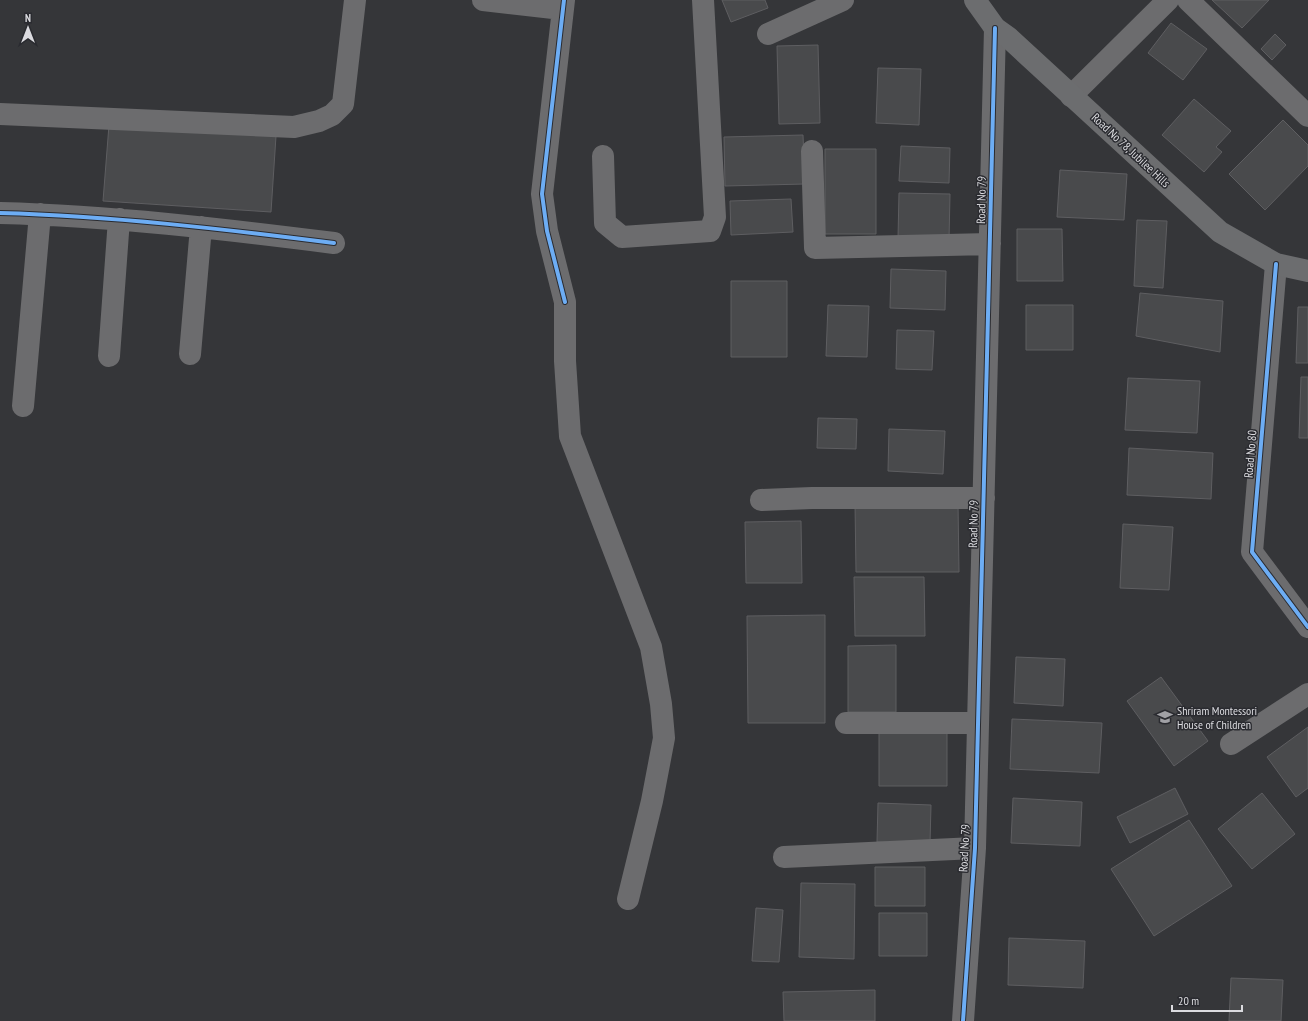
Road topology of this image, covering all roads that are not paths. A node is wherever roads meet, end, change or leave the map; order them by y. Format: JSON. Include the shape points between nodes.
{"nodes":[{"id":1,"x":355,"y":0,"type":"edge"},
{"id":2,"x":483,"y":0,"type":"edge"},
{"id":3,"x":703,"y":0,"type":"edge"},
{"id":4,"x":843,"y":0,"type":"edge"},
{"id":5,"x":975,"y":0,"type":"edge"},
{"id":6,"x":1168,"y":0,"type":"edge"},
{"id":7,"x":1188,"y":0,"type":"edge"},
{"id":8,"x":563,"y":5,"type":"edge"},
{"id":9,"x":995,"y":28,"type":"junction"},
{"id":10,"x":768,"y":34,"type":"dead end"},
{"id":11,"x":1071,"y":96,"type":"junction"},
{"id":12,"x":0,"y":114,"type":"edge"},
{"id":13,"x":1308,"y":116,"type":"edge"},
{"id":14,"x":812,"y":151,"type":"dead end"},
{"id":15,"x":603,"y":156,"type":"dead end"},
{"id":16,"x":0,"y":213,"type":"edge"},
{"id":17,"x":40,"y":214,"type":"junction"},
{"id":18,"x":119,"y":219,"type":"junction"},
{"id":19,"x":201,"y":227,"type":"junction"},
{"id":20,"x":334,"y":243,"type":"dead end"},
{"id":21,"x":990,"y":244,"type":"junction"},
{"id":22,"x":1276,"y":264,"type":"junction"},
{"id":23,"x":1308,"y":271,"type":"edge"},
{"id":24,"x":190,"y":354,"type":"dead end"},
{"id":25,"x":109,"y":356,"type":"dead end"},
{"id":26,"x":23,"y":406,"type":"dead end"},
{"id":27,"x":984,"y":498,"type":"junction"},
{"id":28,"x":761,"y":500,"type":"dead end"},
{"id":29,"x":1308,"y":626,"type":"edge"},
{"id":30,"x":1308,"y":694,"type":"edge"},
{"id":31,"x":846,"y":723,"type":"dead end"},
{"id":32,"x":978,"y":723,"type":"junction"},
{"id":33,"x":1231,"y":744,"type":"dead end"},
{"id":34,"x":975,"y":848,"type":"junction"},
{"id":35,"x":784,"y":857,"type":"dead end"},
{"id":36,"x":628,"y":899,"type":"dead end"},
{"id":37,"x":963,"y":1021,"type":"edge"}],
"edges":[{"from":1,"to":12,"type":"street","via":[[343,104],[332,115],[318,121],[294,127]]},
{"from":2,"to":8,"type":"street"},
{"from":3,"to":15,"type":"street","via":[[714,217],[710,231],[622,237],[605,223]]},
{"from":4,"to":10,"type":"street"},
{"from":5,"to":9,"type":"main road","name":"Road No 78, Jubilee Hills"},
{"from":6,"to":11,"type":"street"},
{"from":7,"to":13,"type":"street"},
{"from":8,"to":36,"type":"street","via":[[542,194],[547,231],[565,302],[565,361],[570,436],[651,647],[664,738],[652,801]]},
{"from":9,"to":11,"type":"main road","name":"Road No 78, Jubilee Hills"},
{"from":9,"to":21,"type":"street","name":"Road No 79"},
{"from":11,"to":22,"type":"main road","name":"Road No 78, Jubilee Hills","via":[[1220,232]]},
{"from":14,"to":21,"type":"street","via":[[815,248]]},
{"from":16,"to":17,"type":"street"},
{"from":17,"to":18,"type":"street"},
{"from":17,"to":26,"type":"street"},
{"from":18,"to":19,"type":"street"},
{"from":18,"to":25,"type":"street"},
{"from":19,"to":20,"type":"street"},
{"from":19,"to":24,"type":"street"},
{"from":21,"to":27,"type":"street","name":"Road No 79"},
{"from":22,"to":23,"type":"main road","name":"Road No 78, Jubilee Hills"},
{"from":22,"to":29,"type":"street","name":"Road No 80","via":[[1252,552]]},
{"from":27,"to":28,"type":"street"},
{"from":27,"to":32,"type":"street","name":"Road No 79"},
{"from":30,"to":33,"type":"street"},
{"from":31,"to":32,"type":"street"},
{"from":32,"to":34,"type":"street","name":"Road No 79"},
{"from":34,"to":35,"type":"street"},
{"from":34,"to":37,"type":"street","name":"Road No 79"}]}
